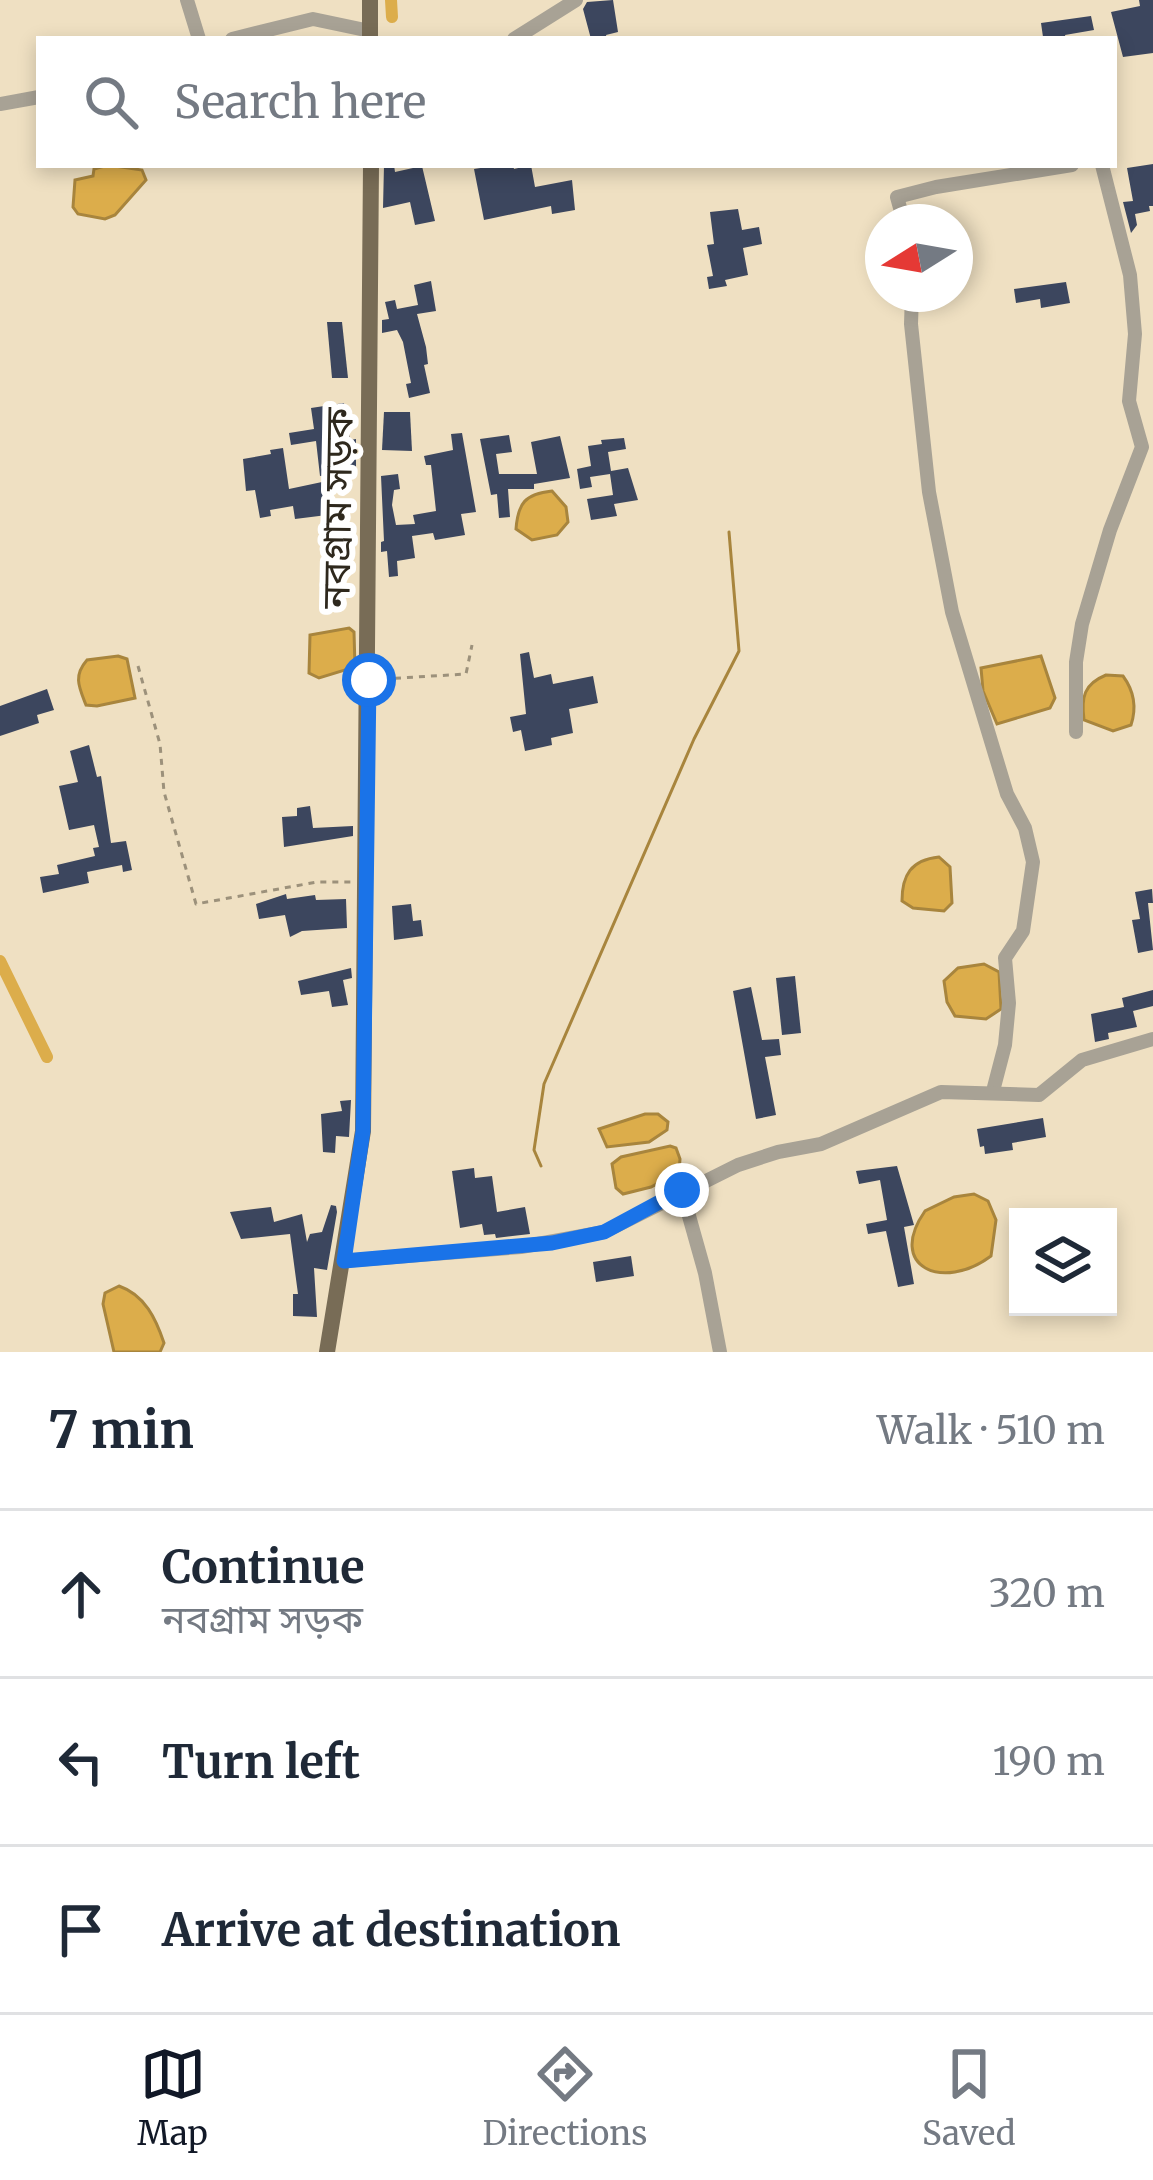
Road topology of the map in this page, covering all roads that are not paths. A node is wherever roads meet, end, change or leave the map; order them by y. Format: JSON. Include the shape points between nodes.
{"nodes":[{"id":1,"x":187,"y":0,"type":"edge"},
{"id":2,"x":370,"y":0,"type":"edge"},
{"id":3,"x":576,"y":0,"type":"edge"},
{"id":4,"x":370,"y":35,"type":"edge"},
{"id":5,"x":198,"y":36,"type":"edge"},
{"id":6,"x":244,"y":36,"type":"edge"},
{"id":7,"x":519,"y":36,"type":"edge"},
{"id":8,"x":36,"y":98,"type":"edge"},
{"id":9,"x":0,"y":104,"type":"edge"},
{"id":10,"x":371,"y":168,"type":"edge"},
{"id":11,"x":1053,"y":168,"type":"edge"},
{"id":12,"x":1103,"y":168,"type":"edge"},
{"id":13,"x":899,"y":204,"type":"edge"},
{"id":14,"x":911,"y":312,"type":"edge"},
{"id":15,"x":1076,"y":732,"type":"dead end"},
{"id":16,"x":1153,"y":1039,"type":"edge"},
{"id":17,"x":993,"y":1091,"type":"junction"},
{"id":18,"x":682,"y":1190,"type":"junction"},
{"id":19,"x":344,"y":1261,"type":"junction"},
{"id":20,"x":326,"y":1352,"type":"edge"},
{"id":21,"x":720,"y":1352,"type":"edge"}],
"edges":[{"from":1,"to":5,"type":"street"},
{"from":2,"to":4,"type":"main road"},
{"from":3,"to":7,"type":"street"},
{"from":4,"to":6,"type":"street","via":[[313,19]]},
{"from":8,"to":9,"type":"street"},
{"from":10,"to":19,"type":"main road","name":"নবগ্রাম সড়ক","via":[[363,1131]]},
{"from":11,"to":13,"type":"street","via":[[936,187],[897,197]]},
{"from":12,"to":15,"type":"street","via":[[1130,274],[1129,401],[1142,447],[1082,623]]},
{"from":14,"to":17,"type":"street","via":[[929,492],[952,612],[1034,862],[1023,931],[1005,958],[1009,1003]]},
{"from":16,"to":17,"type":"street","via":[[1082,1060],[1039,1095]]},
{"from":17,"to":18,"type":"street","via":[[941,1092],[821,1144]]},
{"from":18,"to":19,"type":"street","via":[[604,1232],[552,1243]]},
{"from":18,"to":21,"type":"street"},
{"from":19,"to":20,"type":"main road","name":"নবগ্রাম সড়ক"}]}
